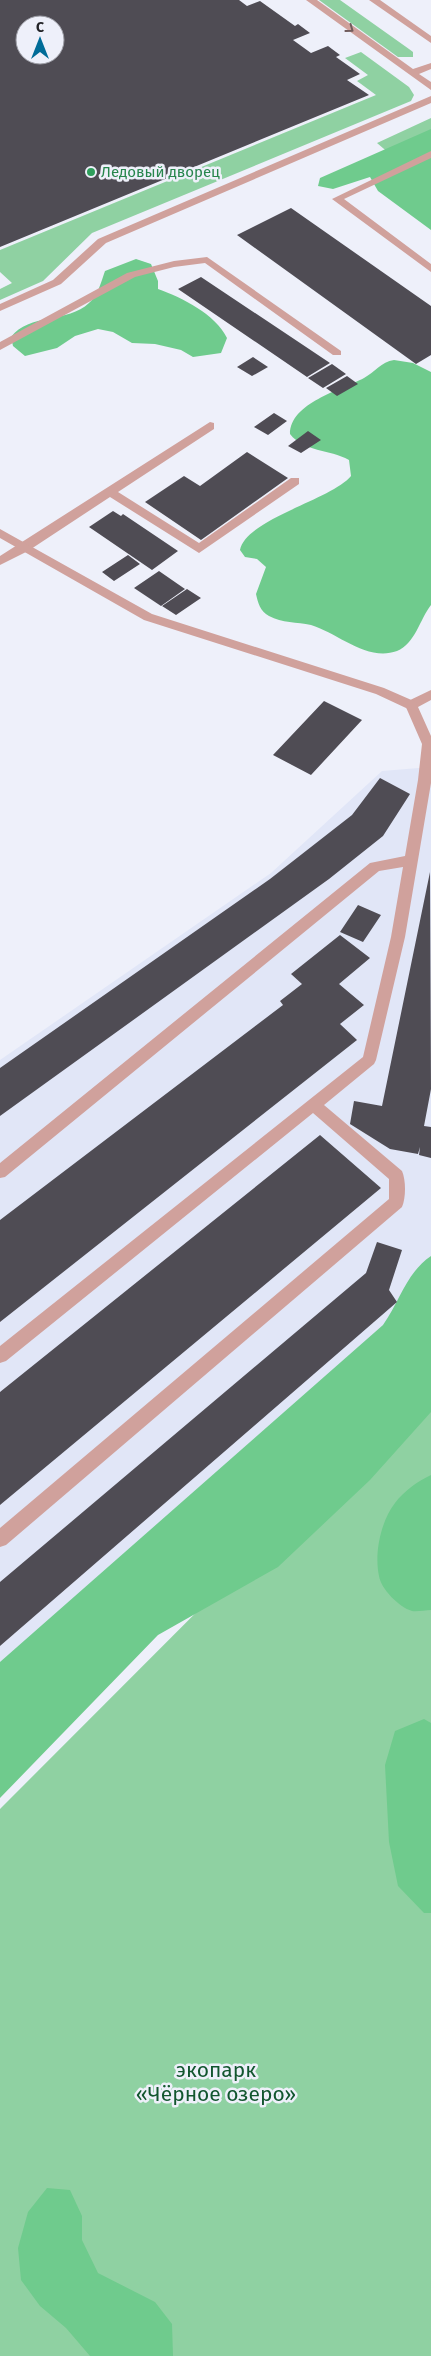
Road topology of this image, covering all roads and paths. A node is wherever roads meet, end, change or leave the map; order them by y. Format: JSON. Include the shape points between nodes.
{"nodes":[{"id":1,"x":311,"y":0,"type":"edge"},
{"id":2,"x":374,"y":0,"type":"edge"},
{"id":3,"x":431,"y":40,"type":"edge"},
{"id":4,"x":431,"y":66,"type":"edge"},
{"id":5,"x":412,"y":73,"type":"junction"},
{"id":6,"x":431,"y":87,"type":"edge"},
{"id":7,"x":431,"y":99,"type":"edge"},
{"id":8,"x":431,"y":154,"type":"edge"},
{"id":9,"x":431,"y":269,"type":"edge"},
{"id":10,"x":0,"y":308,"type":"edge"},
{"id":11,"x":0,"y":347,"type":"edge"},
{"id":12,"x":337,"y":353,"type":"dead end"},
{"id":13,"x":210,"y":426,"type":"dead end"},
{"id":14,"x":295,"y":481,"type":"dead end"},
{"id":15,"x":110,"y":492,"type":"junction"},
{"id":16,"x":0,"y":533,"type":"edge"},
{"id":17,"x":24,"y":548,"type":"junction"},
{"id":18,"x":0,"y":561,"type":"edge"},
{"id":19,"x":431,"y":695,"type":"edge"},
{"id":20,"x":411,"y":705,"type":"junction"},
{"id":21,"x":412,"y":860,"type":"junction"},
{"id":22,"x":314,"y":1105,"type":"junction"},
{"id":23,"x":0,"y":1172,"type":"edge"},
{"id":24,"x":0,"y":1356,"type":"edge"},
{"id":25,"x":0,"y":1539,"type":"edge"}],
"edges":[{"from":1,"to":5,"type":"street","one_way":true},
{"from":2,"to":3,"type":"street"},
{"from":4,"to":5,"type":"street"},
{"from":5,"to":6,"type":"street"},
{"from":7,"to":10,"type":"street","via":[[102,241],[57,282]]},
{"from":8,"to":9,"type":"street","via":[[337,199]]},
{"from":11,"to":12,"type":"street","via":[[131,275],[207,260]]},
{"from":13,"to":15,"type":"street"},
{"from":14,"to":15,"type":"street","via":[[199,549]]},
{"from":15,"to":17,"type":"street"},
{"from":16,"to":17,"type":"street"},
{"from":17,"to":18,"type":"street"},
{"from":17,"to":20,"type":"street","via":[[148,617],[380,690]]},
{"from":19,"to":20,"type":"street"},
{"from":20,"to":21,"type":"street","via":[[428,744],[426,780]]},
{"from":21,"to":22,"type":"street","via":[[369,1060]]},
{"from":21,"to":23,"type":"street","via":[[375,867]]},
{"from":22,"to":24,"type":"street"},
{"from":22,"to":25,"type":"street","via":[[397,1176],[397,1202]]}]}
